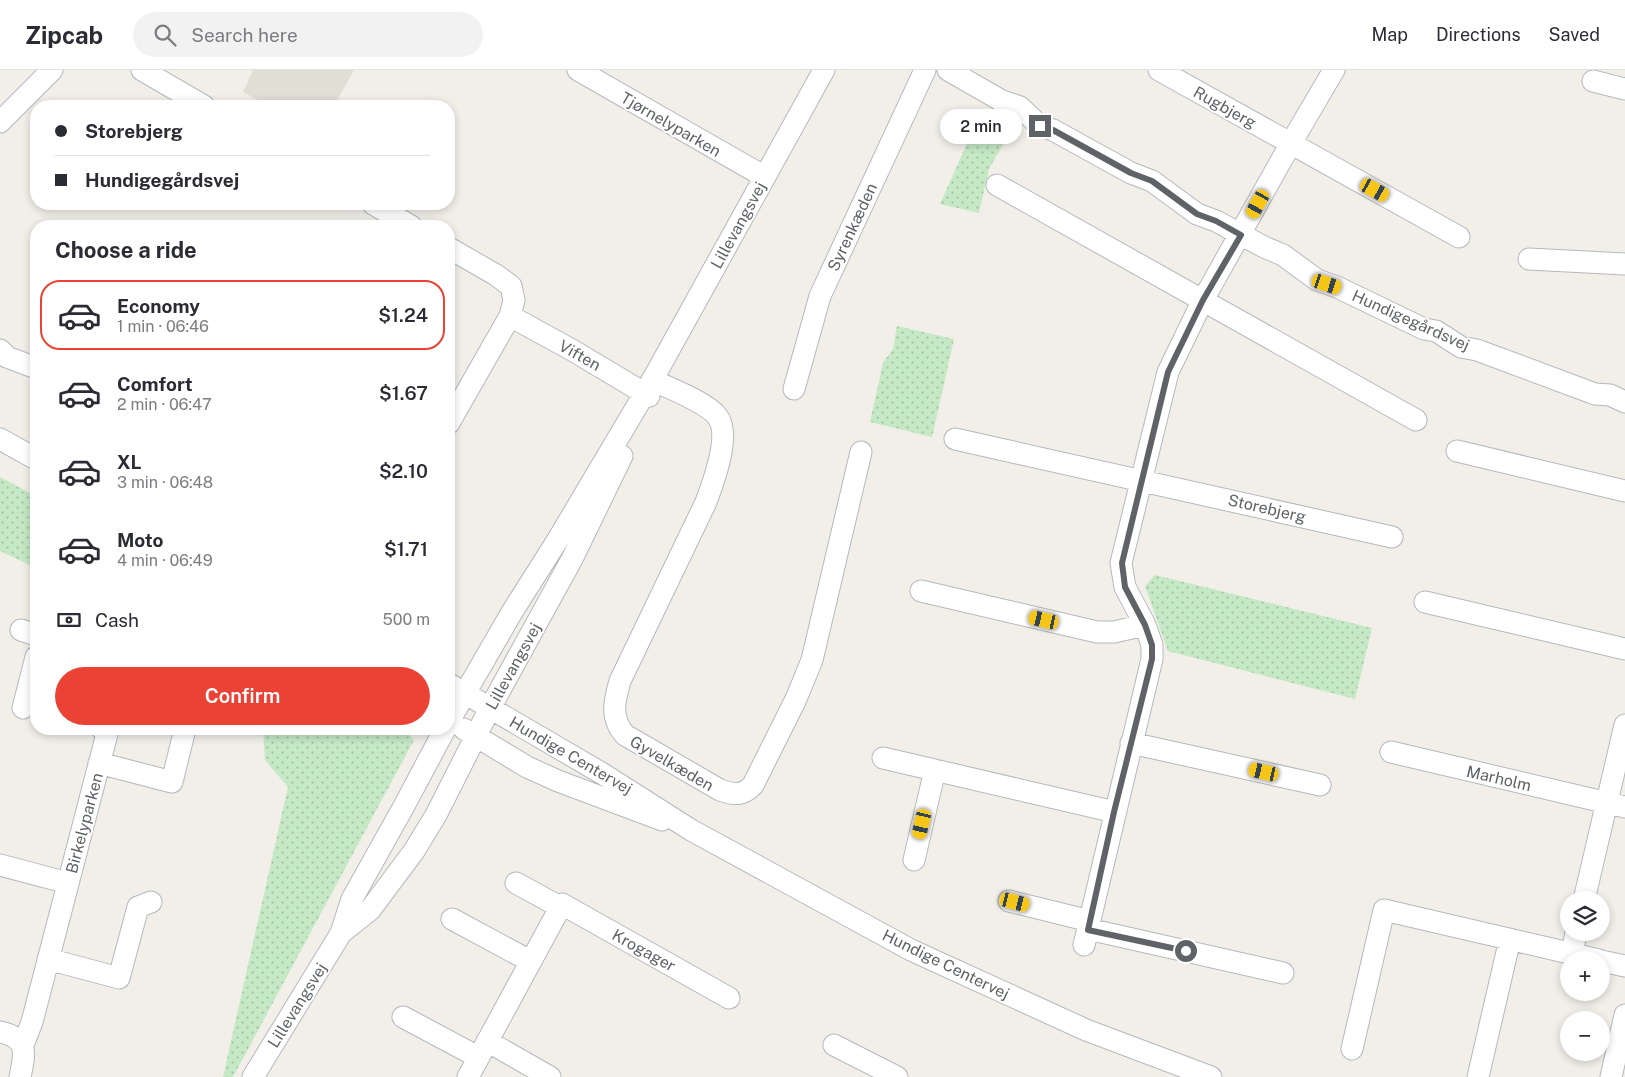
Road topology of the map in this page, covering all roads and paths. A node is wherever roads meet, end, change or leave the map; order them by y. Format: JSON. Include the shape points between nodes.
{"nodes":[{"id":1,"x":52,"y":70,"type":"edge"},
{"id":2,"x":142,"y":70,"type":"edge"},
{"id":3,"x":578,"y":70,"type":"edge"},
{"id":4,"x":824,"y":70,"type":"edge"},
{"id":5,"x":925,"y":70,"type":"edge"},
{"id":6,"x":948,"y":70,"type":"edge"},
{"id":7,"x":1159,"y":70,"type":"edge"},
{"id":8,"x":1334,"y":70,"type":"edge"},
{"id":9,"x":1593,"y":81,"type":"dead end"},
{"id":10,"x":1619,"y":82,"type":"edge"},
{"id":11,"x":194,"y":100,"type":"edge"},
{"id":12,"x":0,"y":122,"type":"edge"},
{"id":13,"x":1291,"y":143,"type":"junction"},
{"id":14,"x":765,"y":177,"type":"junction"},
{"id":15,"x":997,"y":185,"type":"dead end"},
{"id":16,"x":383,"y":210,"type":"edge"},
{"id":17,"x":400,"y":220,"type":"edge"},
{"id":18,"x":1241,"y":235,"type":"junction"},
{"id":19,"x":1459,"y":237,"type":"dead end"},
{"id":20,"x":455,"y":251,"type":"edge"},
{"id":21,"x":1529,"y":259,"type":"dead end"},
{"id":22,"x":1625,"y":264,"type":"edge"},
{"id":23,"x":1203,"y":300,"type":"junction"},
{"id":24,"x":510,"y":316,"type":"junction"},
{"id":25,"x":0,"y":350,"type":"edge"},
{"id":26,"x":30,"y":366,"type":"edge"},
{"id":27,"x":794,"y":389,"type":"dead end"},
{"id":28,"x":649,"y":390,"type":"junction"},
{"id":29,"x":1625,"y":402,"type":"edge"},
{"id":30,"x":455,"y":412,"type":"edge"},
{"id":31,"x":1416,"y":420,"type":"dead end"},
{"id":32,"x":0,"y":439,"type":"edge"},
{"id":33,"x":955,"y":439,"type":"dead end"},
{"id":34,"x":1457,"y":451,"type":"dead end"},
{"id":35,"x":861,"y":452,"type":"dead end"},
{"id":36,"x":30,"y":456,"type":"edge"},
{"id":37,"x":1142,"y":480,"type":"junction"},
{"id":38,"x":1625,"y":491,"type":"edge"},
{"id":39,"x":1392,"y":536,"type":"dead end"},
{"id":40,"x":921,"y":591,"type":"dead end"},
{"id":41,"x":1425,"y":602,"type":"dead end"},
{"id":42,"x":1145,"y":625,"type":"junction"},
{"id":43,"x":1625,"y":648,"type":"edge"},
{"id":44,"x":30,"y":679,"type":"edge"},
{"id":45,"x":457,"y":689,"type":"edge"},
{"id":46,"x":22,"y":708,"type":"edge"},
{"id":47,"x":490,"y":708,"type":"junction"},
{"id":48,"x":1625,"y":725,"type":"edge"},
{"id":49,"x":455,"y":726,"type":"edge"},
{"id":50,"x":107,"y":735,"type":"edge"},
{"id":51,"x":184,"y":735,"type":"edge"},
{"id":52,"x":441,"y":735,"type":"edge"},
{"id":53,"x":476,"y":737,"type":"junction"},
{"id":54,"x":1131,"y":743,"type":"junction"},
{"id":55,"x":1391,"y":752,"type":"dead end"},
{"id":56,"x":883,"y":758,"type":"dead end"},
{"id":57,"x":100,"y":763,"type":"junction"},
{"id":58,"x":934,"y":770,"type":"junction"},
{"id":59,"x":1320,"y":785,"type":"dead end"},
{"id":60,"x":1616,"y":805,"type":"edge"},
{"id":61,"x":1114,"y":812,"type":"junction"},
{"id":62,"x":691,"y":830,"type":"junction"},
{"id":63,"x":914,"y":860,"type":"dead end"},
{"id":64,"x":0,"y":865,"type":"edge"},
{"id":65,"x":68,"y":883,"type":"junction"},
{"id":66,"x":516,"y":883,"type":"dead end"},
{"id":67,"x":1587,"y":891,"type":"edge"},
{"id":68,"x":1009,"y":901,"type":"dead end"},
{"id":69,"x":151,"y":902,"type":"dead end"},
{"id":70,"x":560,"y":907,"type":"junction"},
{"id":71,"x":452,"y":919,"type":"dead end"},
{"id":72,"x":1088,"y":932,"type":"junction"},
{"id":73,"x":341,"y":933,"type":"junction"},
{"id":74,"x":1510,"y":939,"type":"junction"},
{"id":75,"x":1560,"y":951,"type":"edge"},
{"id":76,"x":48,"y":959,"type":"junction"},
{"id":77,"x":530,"y":961,"type":"junction"},
{"id":78,"x":1610,"y":962,"type":"edge"},
{"id":79,"x":1625,"y":966,"type":"edge"},
{"id":80,"x":1283,"y":973,"type":"dead end"},
{"id":81,"x":729,"y":998,"type":"dead end"},
{"id":82,"x":1625,"y":1016,"type":"edge"},
{"id":83,"x":403,"y":1017,"type":"dead end"},
{"id":84,"x":0,"y":1032,"type":"edge"},
{"id":85,"x":23,"y":1045,"type":"junction"},
{"id":86,"x":834,"y":1046,"type":"dead end"},
{"id":87,"x":483,"y":1049,"type":"junction"},
{"id":88,"x":1352,"y":1049,"type":"dead end"},
{"id":89,"x":20,"y":1077,"type":"edge"},
{"id":90,"x":253,"y":1077,"type":"edge"},
{"id":91,"x":468,"y":1077,"type":"edge"},
{"id":92,"x":550,"y":1077,"type":"edge"},
{"id":93,"x":897,"y":1077,"type":"edge"},
{"id":94,"x":1212,"y":1077,"type":"edge"},
{"id":95,"x":1478,"y":1077,"type":"edge"},
{"id":96,"x":1611,"y":1077,"type":"edge"}],
"edges":[{"from":1,"to":12,"type":"street"},
{"from":2,"to":11,"type":"street"},
{"from":3,"to":14,"type":"street","name":"Tjørnelyparken"},
{"from":4,"to":14,"type":"street","name":"Lillevangsvej"},
{"from":5,"to":27,"type":"street","name":"Syrenkæden","via":[[820,296]]},
{"from":6,"to":18,"type":"street","name":"Hundigegårdsvej","via":[[1002,101],[1020,107],[1040,126],[1152,181],[1197,214]]},
{"from":7,"to":13,"type":"street","name":"Rugbjerg"},
{"from":8,"to":13,"type":"street"},
{"from":9,"to":10,"type":"street"},
{"from":13,"to":18,"type":"street"},
{"from":13,"to":19,"type":"street","name":"Rugbjerg"},
{"from":14,"to":28,"type":"street","name":"Lillevangsvej"},
{"from":15,"to":23,"type":"street","via":[[1069,236]]},
{"from":16,"to":17,"type":"street"},
{"from":18,"to":23,"type":"street"},
{"from":18,"to":29,"type":"street","name":"Hundigegårdsvej","via":[[1283,254],[1317,280],[1436,332],[1461,347]]},
{"from":20,"to":24,"type":"street","via":[[511,286],[514,300]]},
{"from":21,"to":22,"type":"street"},
{"from":23,"to":31,"type":"street"},
{"from":23,"to":37,"type":"street","via":[[1168,372]]},
{"from":24,"to":28,"type":"street","name":"Viften"},
{"from":24,"to":30,"type":"street"},
{"from":25,"to":26,"type":"street","via":[[7,357]]},
{"from":28,"to":35,"type":"street","name":"Gyvelkæden","via":[[703,405],[718,416],[722,430],[721,451],[706,502],[620,681],[615,698],[617,727],[625,735],[730,793],[748,791],[753,784],[805,678],[820,634]]},
{"from":28,"to":45,"type":"street","name":"Lillevangsvej","via":[[512,612]]},
{"from":28,"to":47,"type":"street","name":"Lillevangsvej","via":[[648,403],[572,559]]},
{"from":32,"to":36,"type":"street"},
{"from":33,"to":37,"type":"street","name":"Storebjerg"},
{"from":34,"to":38,"type":"street"},
{"from":37,"to":39,"type":"street","name":"Storebjerg"},
{"from":37,"to":42,"type":"street","via":[[1122,563],[1125,587]]},
{"from":40,"to":42,"type":"street","via":[[1097,632]]},
{"from":41,"to":43,"type":"street"},
{"from":42,"to":54,"type":"street","via":[[1152,645],[1152,659]]},
{"from":44,"to":46,"type":"street"},
{"from":45,"to":47,"type":"street","name":"Hundige Centervej"},
{"from":47,"to":53,"type":"street","name":"Lillevangsvej"},
{"from":47,"to":62,"type":"street","name":"Hundige Centervej"},
{"from":48,"to":60,"type":"street"},
{"from":49,"to":53,"type":"street","name":"Hundige Centervej"},
{"from":50,"to":57,"type":"street","name":"Birkelyparken"},
{"from":51,"to":57,"type":"street","name":"Birkelyparken","via":[[172,782]]},
{"from":52,"to":73,"type":"street","name":"Lillevangsvej","via":[[352,899]]},
{"from":53,"to":62,"type":"street","name":"Hundige Centervej","via":[[526,767],[558,781]]},
{"from":53,"to":73,"type":"street","name":"Lillevangsvej","via":[[436,815],[403,867],[370,910]]},
{"from":54,"to":59,"type":"street"},
{"from":54,"to":61,"type":"street"},
{"from":55,"to":60,"type":"street","name":"Marholm"},
{"from":56,"to":58,"type":"street"},
{"from":57,"to":65,"type":"street","name":"Birkelyparken"},
{"from":58,"to":61,"type":"street"},
{"from":58,"to":63,"type":"street"},
{"from":60,"to":67,"type":"street"},
{"from":61,"to":72,"type":"street"},
{"from":62,"to":94,"type":"street","name":"Hundige Centervej","via":[[911,950],[1086,1030]]},
{"from":64,"to":65,"type":"street","name":"Birkelyparken"},
{"from":65,"to":76,"type":"street","name":"Birkelyparken"},
{"from":66,"to":70,"type":"street","name":"Krogager"},
{"from":68,"to":72,"type":"street"},
{"from":69,"to":76,"type":"street","via":[[138,907],[120,978]]},
{"from":70,"to":77,"type":"street"},
{"from":70,"to":81,"type":"street","name":"Krogager","via":[[562,904]]},
{"from":71,"to":77,"type":"street"},
{"from":72,"to":80,"type":"street"},
{"from":73,"to":90,"type":"street","name":"Lillevangsvej"},
{"from":74,"to":75,"type":"street"},
{"from":74,"to":88,"type":"street","via":[[1378,903]]},
{"from":74,"to":95,"type":"street"},
{"from":76,"to":85,"type":"street","name":"Birkelyparken"},
{"from":77,"to":87,"type":"street"},
{"from":78,"to":79,"type":"street"},
{"from":82,"to":96,"type":"street"},
{"from":83,"to":87,"type":"street"},
{"from":84,"to":85,"type":"street","via":[[16,1038]]},
{"from":85,"to":89,"type":"street","name":"Birkelyparken"},
{"from":86,"to":93,"type":"street"},
{"from":87,"to":91,"type":"street"},
{"from":87,"to":92,"type":"street"}]}
